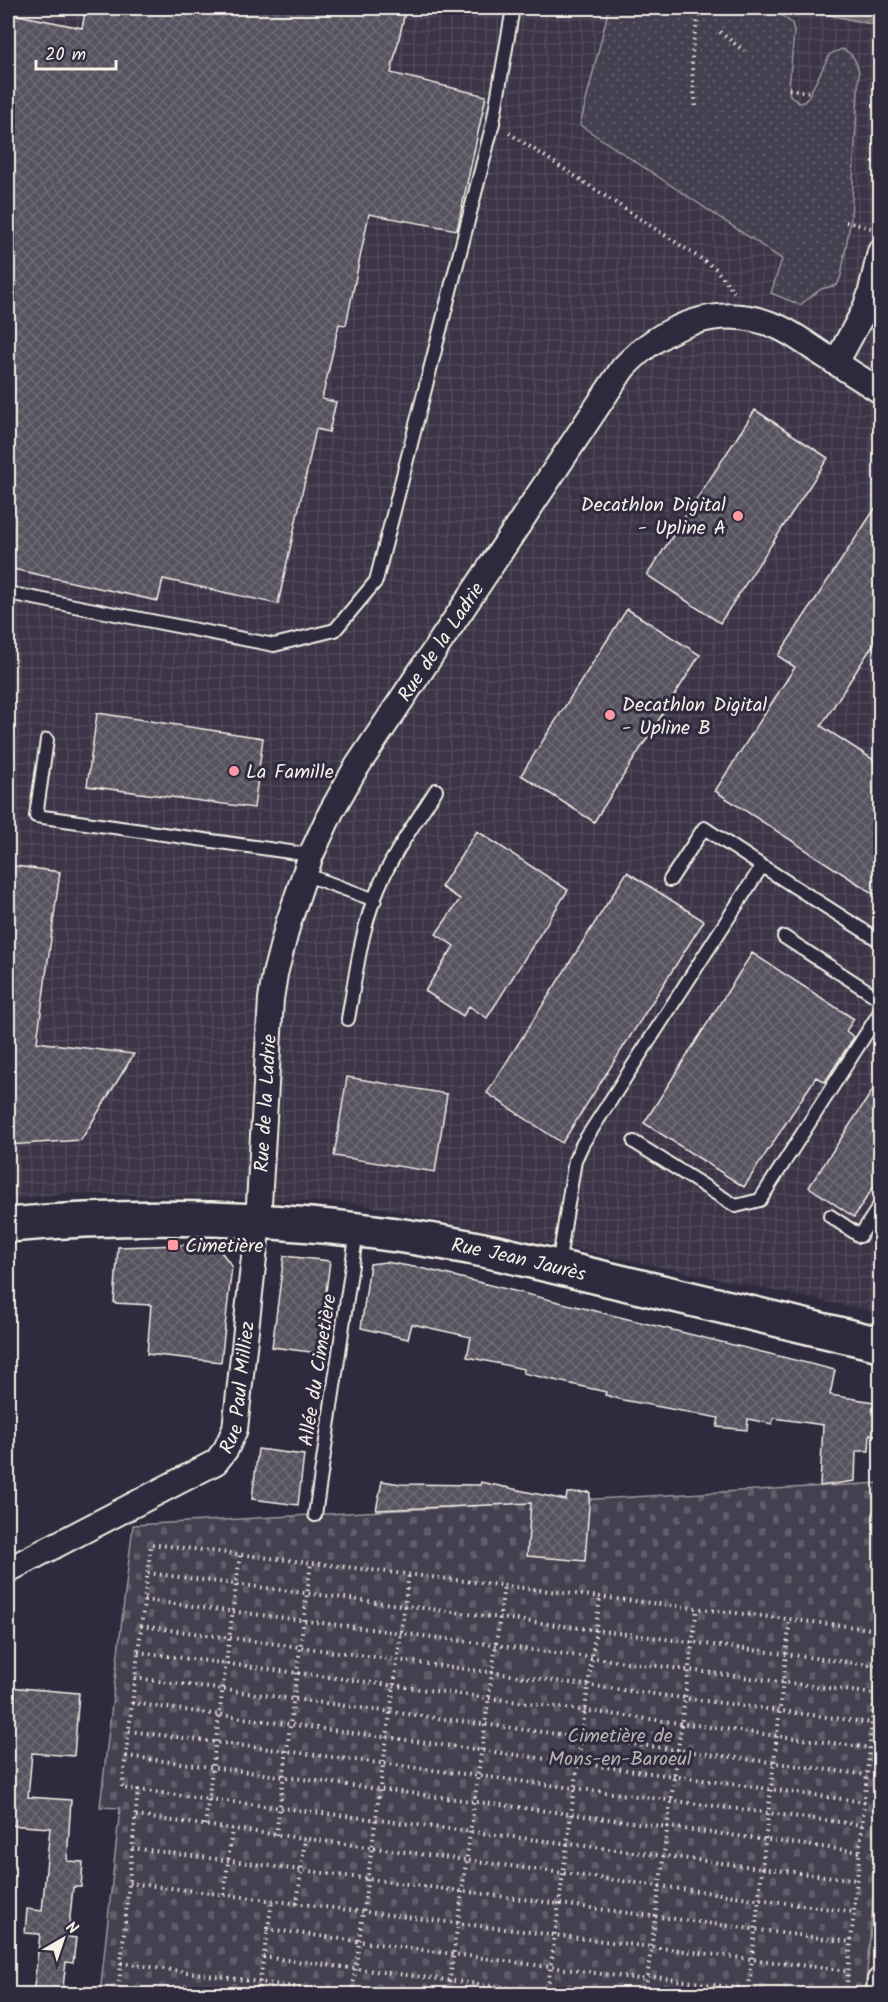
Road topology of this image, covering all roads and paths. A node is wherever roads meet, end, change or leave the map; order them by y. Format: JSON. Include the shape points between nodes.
{"nodes":[{"id":1,"x":513,"y":8,"type":"edge"},
{"id":2,"x":699,"y":16,"type":"dead end"},
{"id":3,"x":720,"y":32,"type":"dead end"},
{"id":4,"x":744,"y":51,"type":"dead end"},
{"id":5,"x":789,"y":89,"type":"dead end"},
{"id":6,"x":810,"y":92,"type":"dead end"},
{"id":7,"x":696,"y":106,"type":"dead end"},
{"id":8,"x":493,"y":123,"type":"junction"},
{"id":9,"x":846,"y":222,"type":"dead end"},
{"id":10,"x":869,"y":228,"type":"dead end"},
{"id":11,"x":880,"y":252,"type":"edge"},
{"id":12,"x":754,"y":319,"type":"junction"},
{"id":13,"x":836,"y":363,"type":"junction"},
{"id":14,"x":880,"y":391,"type":"edge"},
{"id":15,"x":8,"y":592,"type":"edge"},
{"id":16,"x":47,"y":740,"type":"dead end"},
{"id":17,"x":436,"y":790,"type":"dead end"},
{"id":18,"x":308,"y":864,"type":"junction"},
{"id":19,"x":762,"y":866,"type":"junction"},
{"id":20,"x":670,"y":880,"type":"dead end"},
{"id":21,"x":375,"y":900,"type":"junction"},
{"id":22,"x":784,"y":937,"type":"dead end"},
{"id":23,"x":880,"y":941,"type":"edge"},
{"id":24,"x":880,"y":999,"type":"edge"},
{"id":25,"x":880,"y":1012,"type":"edge"},
{"id":26,"x":348,"y":1019,"type":"dead end"},
{"id":27,"x":634,"y":1142,"type":"dead end"},
{"id":28,"x":880,"y":1205,"type":"edge"},
{"id":29,"x":830,"y":1216,"type":"dead end"},
{"id":30,"x":258,"y":1221,"type":"junction"},
{"id":31,"x":8,"y":1225,"type":"edge"},
{"id":32,"x":357,"y":1230,"type":"junction"},
{"id":33,"x":558,"y":1268,"type":"junction"},
{"id":34,"x":880,"y":1344,"type":"edge"},
{"id":35,"x":315,"y":1515,"type":"dead end"},
{"id":36,"x":240,"y":1555,"type":"junction"},
{"id":37,"x":311,"y":1563,"type":"junction"},
{"id":38,"x":8,"y":1570,"type":"edge"},
{"id":39,"x":148,"y":1574,"type":"junction"},
{"id":40,"x":409,"y":1574,"type":"junction"},
{"id":41,"x":236,"y":1585,"type":"junction"},
{"id":42,"x":504,"y":1586,"type":"junction"},
{"id":43,"x":307,"y":1594,"type":"junction"},
{"id":44,"x":600,"y":1597,"type":"junction"},
{"id":45,"x":144,"y":1600,"type":"junction"},
{"id":46,"x":405,"y":1606,"type":"junction"},
{"id":47,"x":697,"y":1608,"type":"junction"},
{"id":48,"x":233,"y":1611,"type":"junction"},
{"id":49,"x":499,"y":1618,"type":"junction"},
{"id":50,"x":790,"y":1619,"type":"junction"},
{"id":51,"x":304,"y":1620,"type":"junction"},
{"id":52,"x":141,"y":1626,"type":"junction"},
{"id":53,"x":880,"y":1630,"type":"edge"},
{"id":54,"x":596,"y":1631,"type":"junction"},
{"id":55,"x":401,"y":1633,"type":"junction"},
{"id":56,"x":229,"y":1638,"type":"junction"},
{"id":57,"x":880,"y":1638,"type":"edge"},
{"id":58,"x":693,"y":1643,"type":"junction"},
{"id":59,"x":495,"y":1645,"type":"junction"},
{"id":60,"x":300,"y":1647,"type":"junction"},
{"id":61,"x":138,"y":1652,"type":"junction"},
{"id":62,"x":787,"y":1655,"type":"junction"},
{"id":63,"x":593,"y":1658,"type":"junction"},
{"id":64,"x":397,"y":1660,"type":"junction"},
{"id":65,"x":226,"y":1664,"type":"junction"},
{"id":66,"x":878,"y":1666,"type":"junction"},
{"id":67,"x":689,"y":1670,"type":"junction"},
{"id":68,"x":492,"y":1672,"type":"junction"},
{"id":69,"x":297,"y":1673,"type":"junction"},
{"id":70,"x":135,"y":1678,"type":"junction"},
{"id":71,"x":784,"y":1682,"type":"junction"},
{"id":72,"x":589,"y":1685,"type":"junction"},
{"id":73,"x":394,"y":1686,"type":"junction"},
{"id":74,"x":222,"y":1690,"type":"junction"},
{"id":75,"x":875,"y":1694,"type":"junction"},
{"id":76,"x":488,"y":1698,"type":"junction"},
{"id":77,"x":685,"y":1698,"type":"junction"},
{"id":78,"x":294,"y":1699,"type":"junction"},
{"id":79,"x":132,"y":1703,"type":"junction"},
{"id":80,"x":585,"y":1711,"type":"junction"},
{"id":81,"x":780,"y":1711,"type":"junction"},
{"id":82,"x":390,"y":1712,"type":"junction"},
{"id":83,"x":219,"y":1715,"type":"junction"},
{"id":84,"x":682,"y":1723,"type":"junction"},
{"id":85,"x":872,"y":1723,"type":"junction"},
{"id":86,"x":290,"y":1724,"type":"junction"},
{"id":87,"x":484,"y":1725,"type":"junction"},
{"id":88,"x":129,"y":1731,"type":"junction"},
{"id":89,"x":778,"y":1736,"type":"junction"},
{"id":90,"x":387,"y":1737,"type":"junction"},
{"id":91,"x":582,"y":1738,"type":"junction"},
{"id":92,"x":216,"y":1742,"type":"junction"},
{"id":93,"x":870,"y":1748,"type":"junction"},
{"id":94,"x":481,"y":1750,"type":"junction"},
{"id":95,"x":678,"y":1750,"type":"junction"},
{"id":96,"x":286,"y":1752,"type":"junction"},
{"id":97,"x":126,"y":1756,"type":"junction"},
{"id":98,"x":578,"y":1763,"type":"junction"},
{"id":99,"x":774,"y":1763,"type":"junction"},
{"id":100,"x":383,"y":1764,"type":"junction"},
{"id":101,"x":212,"y":1767,"type":"junction"},
{"id":102,"x":867,"y":1775,"type":"junction"},
{"id":103,"x":477,"y":1776,"type":"junction"},
{"id":104,"x":675,"y":1776,"type":"junction"},
{"id":105,"x":284,"y":1777,"type":"junction"},
{"id":106,"x":574,"y":1788,"type":"junction"},
{"id":107,"x":380,"y":1789,"type":"junction"},
{"id":108,"x":771,"y":1789,"type":"junction"},
{"id":109,"x":138,"y":1790,"type":"junction"},
{"id":110,"x":208,"y":1799,"type":"junction"},
{"id":111,"x":671,"y":1801,"type":"junction"},
{"id":112,"x":474,"y":1802,"type":"junction"},
{"id":113,"x":865,"y":1802,"type":"junction"},
{"id":114,"x":279,"y":1808,"type":"junction"},
{"id":115,"x":769,"y":1813,"type":"junction"},
{"id":116,"x":571,"y":1814,"type":"junction"},
{"id":117,"x":136,"y":1816,"type":"junction"},
{"id":118,"x":376,"y":1820,"type":"junction"},
{"id":119,"x":205,"y":1825,"type":"junction"},
{"id":120,"x":862,"y":1825,"type":"junction"},
{"id":121,"x":668,"y":1827,"type":"junction"},
{"id":122,"x":232,"y":1829,"type":"junction"},
{"id":123,"x":470,"y":1832,"type":"junction"},
{"id":124,"x":276,"y":1835,"type":"junction"},
{"id":125,"x":305,"y":1839,"type":"junction"},
{"id":126,"x":766,"y":1840,"type":"junction"},
{"id":127,"x":567,"y":1844,"type":"junction"},
{"id":128,"x":372,"y":1847,"type":"junction"},
{"id":129,"x":132,"y":1848,"type":"junction"},
{"id":130,"x":860,"y":1852,"type":"junction"},
{"id":131,"x":664,"y":1856,"type":"junction"},
{"id":132,"x":228,"y":1860,"type":"junction"},
{"id":133,"x":466,"y":1860,"type":"junction"},
{"id":134,"x":762,"y":1868,"type":"junction"},
{"id":135,"x":301,"y":1870,"type":"junction"},
{"id":136,"x":563,"y":1873,"type":"junction"},
{"id":137,"x":368,"y":1879,"type":"junction"},
{"id":138,"x":857,"y":1880,"type":"junction"},
{"id":139,"x":129,"y":1883,"type":"junction"},
{"id":140,"x":660,"y":1886,"type":"junction"},
{"id":141,"x":462,"y":1891,"type":"junction"},
{"id":142,"x":224,"y":1895,"type":"junction"},
{"id":143,"x":759,"y":1899,"type":"junction"},
{"id":144,"x":272,"y":1900,"type":"junction"},
{"id":145,"x":297,"y":1904,"type":"junction"},
{"id":146,"x":559,"y":1904,"type":"junction"},
{"id":147,"x":364,"y":1912,"type":"junction"},
{"id":148,"x":854,"y":1912,"type":"junction"},
{"id":149,"x":656,"y":1916,"type":"junction"},
{"id":150,"x":458,"y":1923,"type":"junction"},
{"id":151,"x":267,"y":1929,"type":"junction"},
{"id":152,"x":755,"y":1929,"type":"junction"},
{"id":153,"x":555,"y":1935,"type":"junction"},
{"id":154,"x":359,"y":1942,"type":"junction"},
{"id":155,"x":851,"y":1942,"type":"junction"},
{"id":156,"x":652,"y":1947,"type":"junction"},
{"id":157,"x":453,"y":1954,"type":"junction"},
{"id":158,"x":263,"y":1957,"type":"junction"},
{"id":159,"x":752,"y":1959,"type":"junction"},
{"id":160,"x":121,"y":1963,"type":"junction"},
{"id":161,"x":550,"y":1967,"type":"junction"},
{"id":162,"x":355,"y":1968,"type":"junction"},
{"id":163,"x":848,"y":1971,"type":"junction"},
{"id":164,"x":648,"y":1978,"type":"junction"},
{"id":165,"x":880,"y":1980,"type":"edge"},
{"id":166,"x":450,"y":1981,"type":"junction"},
{"id":167,"x":259,"y":1982,"type":"junction"},
{"id":168,"x":118,"y":1992,"type":"edge"},
{"id":169,"x":748,"y":1992,"type":"edge"},
{"id":170,"x":547,"y":1994,"type":"edge"},
{"id":171,"x":845,"y":1994,"type":"edge"},
{"id":172,"x":153,"y":1995,"type":"edge"},
{"id":173,"x":258,"y":1995,"type":"edge"},
{"id":174,"x":346,"y":1995,"type":"edge"},
{"id":175,"x":352,"y":1995,"type":"edge"},
{"id":176,"x":448,"y":1995,"type":"edge"},
{"id":177,"x":558,"y":1995,"type":"edge"},
{"id":178,"x":645,"y":1995,"type":"edge"},
{"id":179,"x":783,"y":1995,"type":"edge"},
{"id":180,"x":879,"y":1995,"type":"edge"}],
"edges":[{"from":1,"to":8,"type":"lane"},
{"from":2,"to":7,"type":"path","via":[[690,64]]},
{"from":3,"to":4,"type":"path"},
{"from":5,"to":6,"type":"path"},
{"from":8,"to":12,"type":"path","via":[[716,268]]},
{"from":8,"to":15,"type":"lane","via":[[376,581],[335,630],[274,645]]},
{"from":9,"to":10,"type":"path"},
{"from":11,"to":13,"type":"street","via":[[870,295]]},
{"from":12,"to":13,"type":"street","name":"Rue de la Ladrie","via":[[776,326]]},
{"from":12,"to":18,"type":"street","name":"Rue de la Ladrie","via":[[728,316],[680,326],[658,337],[623,368],[354,771]]},
{"from":13,"to":14,"type":"street","name":"Rue de la Ladrie"},
{"from":16,"to":18,"type":"lane","via":[[36,816]]},
{"from":17,"to":21,"type":"lane","via":[[396,853]]},
{"from":18,"to":21,"type":"lane"},
{"from":18,"to":30,"type":"street","name":"Rue de la Ladrie","via":[[280,951],[271,999]]},
{"from":19,"to":20,"type":"lane","via":[[704,828]]},
{"from":19,"to":23,"type":"lane"},
{"from":19,"to":33,"type":"lane","via":[[583,1143],[576,1160]]},
{"from":21,"to":26,"type":"lane","via":[[360,949]]},
{"from":22,"to":24,"type":"lane"},
{"from":25,"to":27,"type":"lane","via":[[760,1200],[736,1206]]},
{"from":28,"to":29,"type":"lane","via":[[860,1236]]},
{"from":30,"to":31,"type":"street","name":"Rue Jean Jaurès","via":[[151,1218]]},
{"from":30,"to":32,"type":"street","name":"Rue Jean Jaurès"},
{"from":30,"to":38,"type":"street","name":"Rue Paul Milliez","via":[[235,1429],[226,1449],[216,1462]]},
{"from":32,"to":33,"type":"street","name":"Rue Jean Jaurès","via":[[448,1243]]},
{"from":32,"to":35,"type":"lane","name":"Allée du Cimetière"},
{"from":33,"to":34,"type":"street","name":"Rue Jean Jaurès"},
{"from":36,"to":37,"type":"path"},
{"from":36,"to":39,"type":"path","via":[[151,1545]]},
{"from":36,"to":41,"type":"path"},
{"from":37,"to":40,"type":"path"},
{"from":37,"to":43,"type":"path"},
{"from":39,"to":41,"type":"path"},
{"from":39,"to":45,"type":"path"},
{"from":40,"to":42,"type":"path"},
{"from":40,"to":46,"type":"path"},
{"from":41,"to":43,"type":"path"},
{"from":41,"to":48,"type":"path"},
{"from":42,"to":44,"type":"path"},
{"from":42,"to":49,"type":"path"},
{"from":43,"to":46,"type":"path"},
{"from":43,"to":51,"type":"path"},
{"from":44,"to":47,"type":"path"},
{"from":44,"to":54,"type":"path"},
{"from":45,"to":48,"type":"path"},
{"from":45,"to":52,"type":"path"},
{"from":46,"to":49,"type":"path"},
{"from":46,"to":55,"type":"path"},
{"from":47,"to":50,"type":"path"},
{"from":47,"to":58,"type":"path"},
{"from":48,"to":51,"type":"path"},
{"from":48,"to":56,"type":"path"},
{"from":49,"to":54,"type":"path"},
{"from":49,"to":59,"type":"path"},
{"from":50,"to":53,"type":"path"},
{"from":50,"to":62,"type":"path"},
{"from":51,"to":55,"type":"path"},
{"from":51,"to":60,"type":"path"},
{"from":52,"to":56,"type":"path"},
{"from":52,"to":61,"type":"path"},
{"from":54,"to":58,"type":"path"},
{"from":54,"to":63,"type":"path"},
{"from":55,"to":59,"type":"path"},
{"from":55,"to":64,"type":"path"},
{"from":56,"to":60,"type":"path"},
{"from":56,"to":65,"type":"path"},
{"from":57,"to":66,"type":"path"},
{"from":58,"to":62,"type":"path"},
{"from":58,"to":67,"type":"path"},
{"from":59,"to":63,"type":"path"},
{"from":59,"to":68,"type":"path"},
{"from":60,"to":64,"type":"path"},
{"from":60,"to":69,"type":"path"},
{"from":61,"to":65,"type":"path"},
{"from":61,"to":70,"type":"path"},
{"from":62,"to":66,"type":"path"},
{"from":62,"to":71,"type":"path"},
{"from":63,"to":67,"type":"path"},
{"from":63,"to":72,"type":"path"},
{"from":64,"to":68,"type":"path"},
{"from":64,"to":73,"type":"path"},
{"from":65,"to":69,"type":"path"},
{"from":65,"to":74,"type":"path"},
{"from":66,"to":75,"type":"path"},
{"from":67,"to":71,"type":"path"},
{"from":67,"to":77,"type":"path"},
{"from":68,"to":72,"type":"path"},
{"from":68,"to":76,"type":"path"},
{"from":69,"to":73,"type":"path"},
{"from":69,"to":78,"type":"path"},
{"from":70,"to":74,"type":"path"},
{"from":70,"to":79,"type":"path"},
{"from":71,"to":75,"type":"path"},
{"from":71,"to":81,"type":"path"},
{"from":72,"to":77,"type":"path"},
{"from":72,"to":80,"type":"path"},
{"from":73,"to":76,"type":"path"},
{"from":73,"to":82,"type":"path"},
{"from":74,"to":78,"type":"path"},
{"from":74,"to":83,"type":"path"},
{"from":75,"to":85,"type":"path"},
{"from":76,"to":80,"type":"path"},
{"from":76,"to":87,"type":"path"},
{"from":77,"to":81,"type":"path"},
{"from":77,"to":84,"type":"path"},
{"from":78,"to":82,"type":"path"},
{"from":78,"to":86,"type":"path"},
{"from":79,"to":83,"type":"path"},
{"from":79,"to":88,"type":"path"},
{"from":80,"to":84,"type":"path"},
{"from":80,"to":91,"type":"path"},
{"from":81,"to":85,"type":"path"},
{"from":81,"to":89,"type":"path"},
{"from":82,"to":87,"type":"path"},
{"from":82,"to":90,"type":"path"},
{"from":83,"to":86,"type":"path"},
{"from":83,"to":92,"type":"path"},
{"from":84,"to":89,"type":"path"},
{"from":84,"to":95,"type":"path"},
{"from":85,"to":93,"type":"path"},
{"from":86,"to":90,"type":"path"},
{"from":86,"to":96,"type":"path"},
{"from":87,"to":91,"type":"path"},
{"from":87,"to":94,"type":"path"},
{"from":88,"to":92,"type":"path"},
{"from":88,"to":97,"type":"path"},
{"from":89,"to":93,"type":"path"},
{"from":89,"to":99,"type":"path"},
{"from":90,"to":94,"type":"path"},
{"from":90,"to":100,"type":"path"},
{"from":91,"to":95,"type":"path"},
{"from":91,"to":98,"type":"path"},
{"from":92,"to":96,"type":"path"},
{"from":92,"to":101,"type":"path"},
{"from":93,"to":102,"type":"path"},
{"from":94,"to":98,"type":"path"},
{"from":94,"to":103,"type":"path"},
{"from":95,"to":99,"type":"path"},
{"from":95,"to":104,"type":"path"},
{"from":96,"to":100,"type":"path"},
{"from":96,"to":105,"type":"path"},
{"from":97,"to":101,"type":"path"},
{"from":97,"to":109,"type":"path","via":[[122,1788]]},
{"from":98,"to":104,"type":"path"},
{"from":98,"to":106,"type":"path"},
{"from":99,"to":102,"type":"path"},
{"from":99,"to":108,"type":"path"},
{"from":100,"to":103,"type":"path"},
{"from":100,"to":107,"type":"path"},
{"from":101,"to":105,"type":"path"},
{"from":101,"to":110,"type":"path"},
{"from":102,"to":113,"type":"path"},
{"from":103,"to":106,"type":"path"},
{"from":103,"to":112,"type":"path"},
{"from":104,"to":108,"type":"path"},
{"from":104,"to":111,"type":"path"},
{"from":105,"to":107,"type":"path"},
{"from":105,"to":114,"type":"path"},
{"from":106,"to":111,"type":"path"},
{"from":106,"to":116,"type":"path"},
{"from":107,"to":112,"type":"path"},
{"from":107,"to":118,"type":"path"},
{"from":108,"to":113,"type":"path"},
{"from":108,"to":115,"type":"path"},
{"from":109,"to":110,"type":"path"},
{"from":109,"to":117,"type":"path"},
{"from":110,"to":114,"type":"path"},
{"from":110,"to":119,"type":"path"},
{"from":111,"to":115,"type":"path"},
{"from":111,"to":121,"type":"path"},
{"from":112,"to":116,"type":"path"},
{"from":112,"to":123,"type":"path"},
{"from":113,"to":120,"type":"path"},
{"from":114,"to":118,"type":"path"},
{"from":114,"to":124,"type":"path"},
{"from":115,"to":120,"type":"path"},
{"from":115,"to":126,"type":"path"},
{"from":116,"to":121,"type":"path"},
{"from":116,"to":127,"type":"path"},
{"from":117,"to":119,"type":"path"},
{"from":117,"to":129,"type":"path"},
{"from":118,"to":123,"type":"path"},
{"from":118,"to":128,"type":"path"},
{"from":119,"to":122,"type":"path"},
{"from":120,"to":130,"type":"path"},
{"from":121,"to":126,"type":"path"},
{"from":121,"to":131,"type":"path"},
{"from":122,"to":124,"type":"path"},
{"from":122,"to":132,"type":"path"},
{"from":123,"to":127,"type":"path"},
{"from":123,"to":133,"type":"path"},
{"from":124,"to":125,"type":"path"},
{"from":125,"to":128,"type":"path"},
{"from":125,"to":135,"type":"path"},
{"from":126,"to":130,"type":"path"},
{"from":126,"to":134,"type":"path"},
{"from":127,"to":131,"type":"path"},
{"from":127,"to":136,"type":"path"},
{"from":128,"to":133,"type":"path"},
{"from":128,"to":137,"type":"path"},
{"from":129,"to":132,"type":"path"},
{"from":129,"to":139,"type":"path"},
{"from":130,"to":138,"type":"path"},
{"from":131,"to":134,"type":"path"},
{"from":131,"to":140,"type":"path"},
{"from":132,"to":135,"type":"path"},
{"from":132,"to":142,"type":"path"},
{"from":133,"to":136,"type":"path"},
{"from":133,"to":141,"type":"path"},
{"from":134,"to":138,"type":"path"},
{"from":134,"to":143,"type":"path"},
{"from":135,"to":137,"type":"path"},
{"from":135,"to":145,"type":"path"},
{"from":136,"to":140,"type":"path"},
{"from":136,"to":146,"type":"path"},
{"from":137,"to":141,"type":"path"},
{"from":137,"to":147,"type":"path"},
{"from":138,"to":148,"type":"path"},
{"from":139,"to":142,"type":"path"},
{"from":139,"to":160,"type":"path"},
{"from":140,"to":143,"type":"path"},
{"from":140,"to":149,"type":"path"},
{"from":141,"to":146,"type":"path"},
{"from":141,"to":150,"type":"path"},
{"from":142,"to":144,"type":"path"},
{"from":143,"to":148,"type":"path"},
{"from":143,"to":152,"type":"path"},
{"from":144,"to":145,"type":"path"},
{"from":144,"to":151,"type":"path"},
{"from":145,"to":147,"type":"path"},
{"from":146,"to":149,"type":"path"},
{"from":146,"to":153,"type":"path"},
{"from":147,"to":150,"type":"path"},
{"from":147,"to":154,"type":"path"},
{"from":148,"to":155,"type":"path"},
{"from":149,"to":152,"type":"path"},
{"from":149,"to":156,"type":"path"},
{"from":150,"to":153,"type":"path"},
{"from":150,"to":157,"type":"path"},
{"from":151,"to":154,"type":"path"},
{"from":151,"to":158,"type":"path"},
{"from":152,"to":155,"type":"path"},
{"from":152,"to":159,"type":"path"},
{"from":153,"to":156,"type":"path"},
{"from":153,"to":161,"type":"path"},
{"from":154,"to":157,"type":"path"},
{"from":154,"to":162,"type":"path"},
{"from":155,"to":163,"type":"path"},
{"from":156,"to":159,"type":"path"},
{"from":156,"to":164,"type":"path"},
{"from":157,"to":161,"type":"path"},
{"from":157,"to":166,"type":"path"},
{"from":158,"to":162,"type":"path"},
{"from":158,"to":167,"type":"path"},
{"from":159,"to":163,"type":"path"},
{"from":159,"to":169,"type":"path"},
{"from":160,"to":167,"type":"path"},
{"from":160,"to":168,"type":"path"},
{"from":161,"to":164,"type":"path"},
{"from":161,"to":170,"type":"path"},
{"from":162,"to":166,"type":"path"},
{"from":162,"to":175,"type":"path"},
{"from":163,"to":171,"type":"path"},
{"from":164,"to":169,"type":"path"},
{"from":164,"to":178,"type":"path"},
{"from":165,"to":180,"type":"street"},
{"from":166,"to":170,"type":"path"},
{"from":166,"to":176,"type":"path"},
{"from":167,"to":173,"type":"path"},
{"from":167,"to":174,"type":"path"},
{"from":168,"to":172,"type":"path"},
{"from":169,"to":179,"type":"path"},
{"from":170,"to":177,"type":"path"}]}
